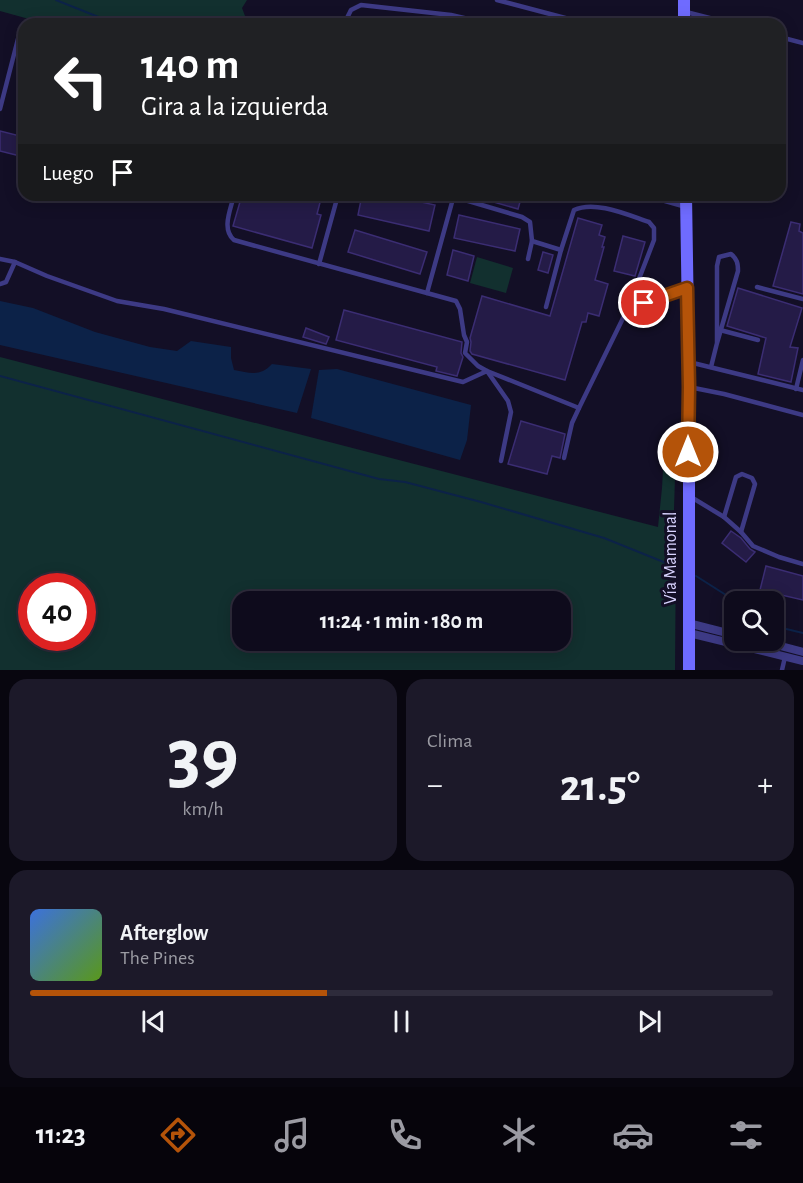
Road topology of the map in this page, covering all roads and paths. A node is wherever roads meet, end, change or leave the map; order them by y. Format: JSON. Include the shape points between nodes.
{"nodes":[{"id":1,"x":497,"y":0,"type":"edge"},
{"id":2,"x":684,"y":12,"type":"edge"},
{"id":3,"x":347,"y":18,"type":"edge"},
{"id":4,"x":464,"y":18,"type":"edge"},
{"id":5,"x":565,"y":18,"type":"edge"},
{"id":6,"x":708,"y":18,"type":"edge"},
{"id":7,"x":786,"y":39,"type":"edge"},
{"id":8,"x":18,"y":40,"type":"edge"},
{"id":9,"x":803,"y":43,"type":"edge"},
{"id":10,"x":0,"y":109,"type":"edge"},
{"id":11,"x":233,"y":201,"type":"edge"},
{"id":12,"x":336,"y":201,"type":"edge"},
{"id":13,"x":453,"y":201,"type":"edge"},
{"id":14,"x":470,"y":201,"type":"edge"},
{"id":15,"x":686,"y":201,"type":"edge"},
{"id":16,"x":532,"y":241,"type":"junction"},
{"id":17,"x":561,"y":250,"type":"junction"},
{"id":18,"x":0,"y":259,"type":"edge"},
{"id":19,"x":528,"y":259,"type":"dead end"},
{"id":20,"x":15,"y":262,"type":"junction"},
{"id":21,"x":319,"y":264,"type":"junction"},
{"id":22,"x":0,"y":284,"type":"edge"},
{"id":23,"x":757,"y":287,"type":"dead end"},
{"id":24,"x":687,"y":288,"type":"junction"},
{"id":25,"x":427,"y":293,"type":"junction"},
{"id":26,"x":803,"y":299,"type":"edge"},
{"id":27,"x":546,"y":307,"type":"dead end"},
{"id":28,"x":627,"y":310,"type":"junction"},
{"id":29,"x":720,"y":330,"type":"junction"},
{"id":30,"x":758,"y":340,"type":"dead end"},
{"id":31,"x":717,"y":343,"type":"junction"},
{"id":32,"x":803,"y":360,"type":"edge"},
{"id":33,"x":689,"y":362,"type":"junction"},
{"id":34,"x":711,"y":367,"type":"junction"},
{"id":35,"x":487,"y":371,"type":"junction"},
{"id":36,"x":689,"y":387,"type":"junction"},
{"id":37,"x":796,"y":388,"type":"junction"},
{"id":38,"x":803,"y":390,"type":"edge"},
{"id":39,"x":579,"y":408,"type":"junction"},
{"id":40,"x":803,"y":416,"type":"edge"},
{"id":41,"x":564,"y":458,"type":"dead end"},
{"id":42,"x":501,"y":460,"type":"dead end"},
{"id":43,"x":688,"y":496,"type":"junction"},
{"id":44,"x":724,"y":517,"type":"junction"},
{"id":45,"x":741,"y":532,"type":"junction"},
{"id":46,"x":803,"y":564,"type":"edge"},
{"id":47,"x":688,"y":628,"type":"junction"},
{"id":48,"x":724,"y":633,"type":"edge"},
{"id":49,"x":784,"y":647,"type":"edge"},
{"id":50,"x":803,"y":652,"type":"edge"},
{"id":51,"x":785,"y":657,"type":"junction"},
{"id":52,"x":803,"y":661,"type":"edge"},
{"id":53,"x":689,"y":670,"type":"edge"},
{"id":54,"x":782,"y":670,"type":"edge"}],
"edges":[{"from":1,"to":5,"type":"lane"},
{"from":2,"to":6,"type":"lane"},
{"from":3,"to":4,"type":"lane","via":[[351,10],[361,5]]},
{"from":7,"to":9,"type":"lane"},
{"from":8,"to":10,"type":"lane"},
{"from":11,"to":21,"type":"lane","via":[[226,229],[234,240]]},
{"from":12,"to":21,"type":"lane"},
{"from":13,"to":25,"type":"lane"},
{"from":14,"to":16,"type":"lane","via":[[530,222]]},
{"from":15,"to":24,"type":"street","name":"Vía Mamonal"},
{"from":16,"to":17,"type":"lane"},
{"from":16,"to":19,"type":"lane"},
{"from":17,"to":27,"type":"lane"},
{"from":17,"to":28,"type":"lane","via":[[574,210],[581,206],[599,207],[649,222],[654,228],[654,240]]},
{"from":18,"to":20,"type":"lane"},
{"from":20,"to":22,"type":"lane","via":[[6,282]]},
{"from":20,"to":35,"type":"lane","via":[[117,301],[463,382]]},
{"from":21,"to":25,"type":"lane"},
{"from":23,"to":26,"type":"lane"},
{"from":24,"to":28,"type":"lane"},
{"from":24,"to":33,"type":"street","name":"Vía Mamonal"},
{"from":25,"to":35,"type":"lane","via":[[457,302],[467,342],[465,352]]},
{"from":28,"to":39,"type":"lane"},
{"from":29,"to":30,"type":"lane"},
{"from":29,"to":31,"type":"lane"},
{"from":29,"to":31,"type":"lane","via":[[738,271],[738,262],[731,254],[719,257],[717,266]]},
{"from":31,"to":34,"type":"lane"},
{"from":32,"to":37,"type":"lane"},
{"from":33,"to":34,"type":"lane"},
{"from":33,"to":36,"type":"street","name":"Vía Mamonal"},
{"from":34,"to":37,"type":"lane"},
{"from":35,"to":39,"type":"lane"},
{"from":35,"to":42,"type":"lane","via":[[511,412]]},
{"from":36,"to":40,"type":"lane"},
{"from":36,"to":43,"type":"street","name":"Vía Mamonal"},
{"from":37,"to":38,"type":"lane"},
{"from":39,"to":41,"type":"lane"},
{"from":43,"to":44,"type":"lane"},
{"from":43,"to":47,"type":"street","name":"Vía Mamonal"},
{"from":44,"to":45,"type":"lane"},
{"from":44,"to":45,"type":"lane","via":[[736,477],[742,474],[752,478],[755,483]]},
{"from":45,"to":46,"type":"lane","via":[[753,546]]},
{"from":47,"to":48,"type":"street"},
{"from":47,"to":51,"type":"street"},
{"from":47,"to":53,"type":"street","name":"Vía Mamonal"},
{"from":49,"to":50,"type":"street"},
{"from":51,"to":52,"type":"street"},
{"from":51,"to":54,"type":"lane"}]}
